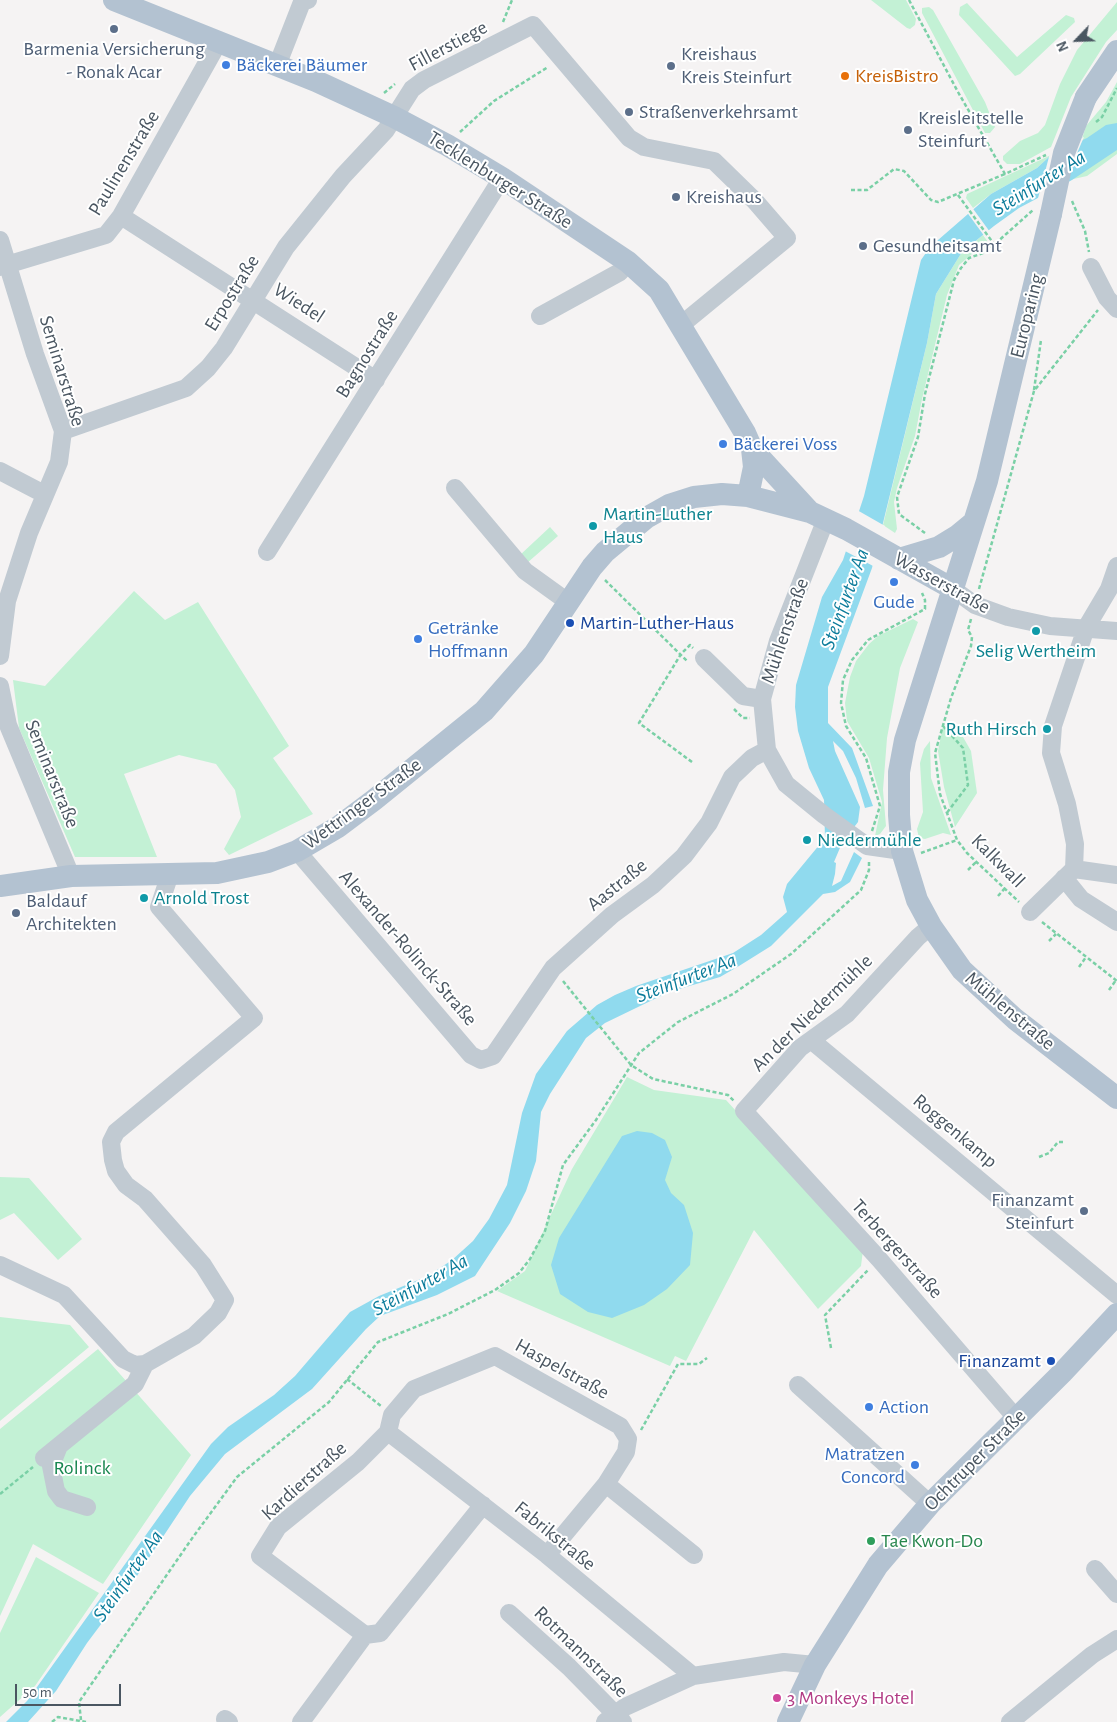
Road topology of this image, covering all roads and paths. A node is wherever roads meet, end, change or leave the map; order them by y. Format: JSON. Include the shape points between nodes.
{"nodes":[{"id":1,"x":115,"y":0,"type":"edge"},
{"id":2,"x":909,"y":0,"type":"edge"},
{"id":3,"x":304,"y":1,"type":"edge"},
{"id":4,"x":218,"y":43,"type":"junction"},
{"id":5,"x":1117,"y":51,"type":"edge"},
{"id":6,"x":562,"y":58,"type":"junction"},
{"id":7,"x":277,"y":66,"type":"junction"},
{"id":8,"x":1117,"y":88,"type":"edge"},
{"id":9,"x":394,"y":117,"type":"junction"},
{"id":10,"x":1095,"y":123,"type":"dead end"},
{"id":11,"x":446,"y":145,"type":"junction"},
{"id":12,"x":1053,"y":150,"type":"dead end"},
{"id":13,"x":1005,"y":174,"type":"junction"},
{"id":14,"x":502,"y":178,"type":"junction"},
{"id":15,"x":851,"y":190,"type":"dead end"},
{"id":16,"x":958,"y":195,"type":"junction"},
{"id":17,"x":1070,"y":198,"type":"dead end"},
{"id":18,"x":1044,"y":211,"type":"junction"},
{"id":19,"x":121,"y":216,"type":"junction"},
{"id":20,"x":0,"y":240,"type":"edge"},
{"id":21,"x":995,"y":244,"type":"junction"},
{"id":22,"x":628,"y":262,"type":"junction"},
{"id":23,"x":3,"y":266,"type":"edge"},
{"id":24,"x":1091,"y":267,"type":"joint"},
{"id":25,"x":252,"y":298,"type":"junction"},
{"id":26,"x":1112,"y":303,"type":"edge"},
{"id":27,"x":540,"y":316,"type":"dead end"},
{"id":28,"x":681,"y":325,"type":"junction"},
{"id":29,"x":376,"y":380,"type":"junction"},
{"id":30,"x":63,"y":431,"type":"junction"},
{"id":31,"x":752,"y":449,"type":"junction"},
{"id":32,"x":0,"y":471,"type":"edge"},
{"id":33,"x":455,"y":488,"type":"dead end"},
{"id":34,"x":44,"y":494,"type":"junction"},
{"id":35,"x":748,"y":496,"type":"junction"},
{"id":36,"x":818,"y":515,"type":"junction"},
{"id":37,"x":974,"y":522,"type":"junction"},
{"id":38,"x":939,"y":547,"type":"junction"},
{"id":39,"x":267,"y":552,"type":"dead end"},
{"id":40,"x":895,"y":557,"type":"junction"},
{"id":41,"x":1117,"y":566,"type":"edge"},
{"id":42,"x":592,"y":567,"type":"junction"},
{"id":43,"x":929,"y":576,"type":"junction"},
{"id":44,"x":953,"y":589,"type":"junction"},
{"id":45,"x":568,"y":602,"type":"junction"},
{"id":46,"x":975,"y":605,"type":"junction"},
{"id":47,"x":1086,"y":628,"type":"junction"},
{"id":48,"x":1117,"y":632,"type":"edge"},
{"id":49,"x":681,"y":654,"type":"junction"},
{"id":50,"x":0,"y":656,"type":"edge"},
{"id":51,"x":699,"y":663,"type":"junction"},
{"id":52,"x":0,"y":686,"type":"edge"},
{"id":53,"x":762,"y":699,"type":"junction"},
{"id":54,"x":729,"y":704,"type":"dead end"},
{"id":55,"x":764,"y":718,"type":"junction"},
{"id":56,"x":943,"y":726,"type":"junction"},
{"id":57,"x":767,"y":750,"type":"junction"},
{"id":58,"x":692,"y":762,"type":"dead end"},
{"id":59,"x":946,"y":814,"type":"junction"},
{"id":60,"x":957,"y":840,"type":"junction"},
{"id":61,"x":868,"y":846,"type":"junction"},
{"id":62,"x":297,"y":851,"type":"junction"},
{"id":63,"x":902,"y":851,"type":"junction"},
{"id":64,"x":976,"y":862,"type":"junction"},
{"id":65,"x":968,"y":870,"type":"dead end"},
{"id":66,"x":1069,"y":873,"type":"junction"},
{"id":67,"x":170,"y":874,"type":"junction"},
{"id":68,"x":1117,"y":875,"type":"edge"},
{"id":69,"x":71,"y":876,"type":"junction"},
{"id":70,"x":0,"y":886,"type":"edge"},
{"id":71,"x":1005,"y":888,"type":"junction"},
{"id":72,"x":998,"y":896,"type":"dead end"},
{"id":73,"x":1030,"y":912,"type":"junction"},
{"id":74,"x":1117,"y":922,"type":"edge"},
{"id":75,"x":931,"y":926,"type":"junction"},
{"id":76,"x":1056,"y":934,"type":"junction"},
{"id":77,"x":1049,"y":941,"type":"dead end"},
{"id":78,"x":1086,"y":957,"type":"junction"},
{"id":79,"x":1079,"y":967,"type":"dead end"},
{"id":80,"x":553,"y":968,"type":"junction"},
{"id":81,"x":1116,"y":981,"type":"edge"},
{"id":82,"x":1109,"y":990,"type":"dead end"},
{"id":83,"x":811,"y":1040,"type":"junction"},
{"id":84,"x":493,"y":1056,"type":"joint"},
{"id":85,"x":631,"y":1065,"type":"junction"},
{"id":86,"x":1117,"y":1098,"type":"edge"},
{"id":87,"x":744,"y":1110,"type":"junction"},
{"id":88,"x":1065,"y":1142,"type":"dead end"},
{"id":89,"x":1039,"y":1157,"type":"dead end"},
{"id":90,"x":879,"y":1259,"type":"junction"},
{"id":91,"x":0,"y":1264,"type":"edge"},
{"id":92,"x":1117,"y":1295,"type":"edge"},
{"id":93,"x":1117,"y":1314,"type":"edge"},
{"id":94,"x":830,"y":1348,"type":"dead end"},
{"id":95,"x":707,"y":1358,"type":"dead end"},
{"id":96,"x":145,"y":1364,"type":"junction"},
{"id":97,"x":347,"y":1379,"type":"junction"},
{"id":98,"x":798,"y":1385,"type":"dead end"},
{"id":99,"x":392,"y":1415,"type":"junction"},
{"id":100,"x":1016,"y":1418,"type":"junction"},
{"id":101,"x":388,"y":1432,"type":"junction"},
{"id":102,"x":628,"y":1439,"type":"junction"},
{"id":103,"x":59,"y":1446,"type":"junction"},
{"id":104,"x":44,"y":1458,"type":"joint"},
{"id":105,"x":606,"y":1484,"type":"junction"},
{"id":106,"x":0,"y":1494,"type":"edge"},
{"id":107,"x":930,"y":1504,"type":"junction"},
{"id":108,"x":483,"y":1505,"type":"junction"},
{"id":109,"x":88,"y":1507,"type":"dead end"},
{"id":110,"x":547,"y":1555,"type":"junction"},
{"id":111,"x":694,"y":1555,"type":"dead end"},
{"id":112,"x":1095,"y":1569,"type":"dead end"},
{"id":113,"x":1117,"y":1594,"type":"edge"},
{"id":114,"x":509,"y":1613,"type":"dead end"},
{"id":115,"x":365,"y":1635,"type":"junction"},
{"id":116,"x":1117,"y":1639,"type":"edge"},
{"id":117,"x":815,"y":1664,"type":"junction"},
{"id":118,"x":693,"y":1676,"type":"junction"},
{"id":119,"x":615,"y":1719,"type":"edge"},
{"id":120,"x":81,"y":1720,"type":"junction"},
{"id":121,"x":52,"y":1722,"type":"edge"},
{"id":122,"x":86,"y":1722,"type":"edge"},
{"id":123,"x":301,"y":1722,"type":"edge"},
{"id":124,"x":788,"y":1722,"type":"edge"},
{"id":125,"x":1010,"y":1722,"type":"edge"}],
"edges":[{"from":1,"to":4,"type":"main road","name":"Tecklenburger Straße"},
{"from":2,"to":13,"type":"path"},
{"from":3,"to":7,"type":"street"},
{"from":4,"to":7,"type":"main road","name":"Tecklenburger Straße"},
{"from":4,"to":19,"type":"street","name":"Paulinenstraße"},
{"from":5,"to":18,"type":"main road","name":"Europaring","bridge":true,"via":[[1086,98]]},
{"from":6,"to":9,"type":"street","name":"Fillerstiege","via":[[533,25],[424,80],[412,89]]},
{"from":6,"to":11,"type":"path","via":[[494,101]]},
{"from":6,"to":28,"type":"street","via":[[628,138],[644,147],[714,161],[787,238]]},
{"from":7,"to":9,"type":"main road","name":"Tecklenburger Straße"},
{"from":8,"to":10,"type":"path","via":[[1102,117]]},
{"from":9,"to":11,"type":"main road","name":"Tecklenburger Straße"},
{"from":9,"to":25,"type":"street","name":"Erpostraße","via":[[286,247]]},
{"from":11,"to":14,"type":"main road","name":"Tecklenburger Straße"},
{"from":12,"to":13,"type":"path"},
{"from":13,"to":16,"type":"path"},
{"from":14,"to":22,"type":"main road","name":"Tecklenburger Straße"},
{"from":14,"to":29,"type":"street","name":"Bagnostraße"},
{"from":15,"to":16,"type":"path","via":[[867,190],[894,170],[904,171],[931,200],[938,202]]},
{"from":16,"to":21,"type":"path"},
{"from":17,"to":24,"type":"path","via":[[1085,231]]},
{"from":18,"to":21,"type":"path","via":[[1024,215]]},
{"from":18,"to":37,"type":"main road","name":"Europaring","via":[[987,480]]},
{"from":19,"to":23,"type":"street","name":"Paulinenstraße","via":[[106,235]]},
{"from":19,"to":25,"type":"street","name":"Wiedel"},
{"from":20,"to":23,"type":"street","name":"Seminarstraße"},
{"from":21,"to":38,"type":"path","via":[[986,252],[969,258],[954,280],[925,394],[918,438],[897,497],[899,514],[936,540]]},
{"from":22,"to":27,"type":"street","via":[[620,272]]},
{"from":22,"to":28,"type":"main road","name":"Tecklenburger Straße","via":[[659,290]]},
{"from":23,"to":30,"type":"street","name":"Seminarstraße"},
{"from":24,"to":26,"type":"street"},
{"from":25,"to":29,"type":"street","name":"Wiedel"},
{"from":25,"to":30,"type":"street","name":"Erpostraße","via":[[224,348],[186,388]]},
{"from":26,"to":46,"type":"path","name":"Kalkwall","via":[[1034,391]]},
{"from":28,"to":31,"type":"main road","name":"Tecklenburger Straße"},
{"from":29,"to":39,"type":"street","name":"Bagnostraße"},
{"from":30,"to":34,"type":"street","name":"Seminarstraße","via":[[59,462]]},
{"from":31,"to":35,"type":"main road","name":"Tecklenburger Straße","via":[[754,467]]},
{"from":31,"to":36,"type":"main road"},
{"from":32,"to":34,"type":"street"},
{"from":33,"to":45,"type":"street","via":[[525,571]]},
{"from":34,"to":50,"type":"street","name":"Seminarstraße","via":[[7,601]]},
{"from":35,"to":36,"type":"main road","name":"Wasserstraße"},
{"from":35,"to":42,"type":"main road","name":"Wettringer Straße","via":[[694,497],[669,505],[625,534]]},
{"from":36,"to":40,"type":"main road","name":"Wasserstraße"},
{"from":36,"to":53,"type":"street","name":"Mühlenstraße"},
{"from":37,"to":38,"type":"main road"},
{"from":37,"to":44,"type":"main road","name":"Europaring"},
{"from":38,"to":40,"type":"main road"},
{"from":40,"to":43,"type":"main road","name":"Wasserstraße"},
{"from":41,"to":47,"type":"street","via":[[1109,589]]},
{"from":42,"to":45,"type":"main road","name":"Wettringer Straße"},
{"from":42,"to":49,"type":"path"},
{"from":43,"to":44,"type":"main road","name":"Wasserstraße"},
{"from":43,"to":61,"type":"path","via":[[920,590],[925,609],[868,640],[852,660],[843,680],[841,703],[846,726],[866,758],[880,806]]},
{"from":44,"to":46,"type":"street","name":"Wasserstraße"},
{"from":44,"to":63,"type":"main road","name":"Mühlenstraße","via":[[905,740],[899,772],[898,815]]},
{"from":45,"to":62,"type":"main road","name":"Wettringer Straße","via":[[534,654],[484,711],[338,827]]},
{"from":46,"to":47,"type":"street","name":"Wasserstraße","via":[[1008,617],[1050,626]]},
{"from":46,"to":56,"type":"path","name":"Kalkwall","via":[[968,630],[972,637],[971,646]]},
{"from":47,"to":48,"type":"street","name":"Wasserstraße"},
{"from":47,"to":66,"type":"street","via":[[1053,726],[1051,753],[1075,844]]},
{"from":49,"to":51,"type":"path"},
{"from":49,"to":51,"type":"path","via":[[690,645]]},
{"from":49,"to":58,"type":"path","via":[[639,723]]},
{"from":51,"to":53,"type":"street","via":[[743,696]]},
{"from":52,"to":69,"type":"street","name":"Seminarstraße","via":[[8,725]]},
{"from":53,"to":55,"type":"street","name":"Mühlenstraße"},
{"from":54,"to":55,"type":"path","via":[[743,718]]},
{"from":55,"to":57,"type":"street","name":"Mühlenstraße"},
{"from":56,"to":59,"type":"path","name":"Kalkwall","via":[[935,753]]},
{"from":56,"to":59,"type":"path","via":[[963,748],[968,785]]},
{"from":57,"to":61,"type":"street","name":"Mühlenstraße","via":[[786,784]]},
{"from":57,"to":80,"type":"street","name":"Aastraße","via":[[752,758],[732,777],[709,823],[684,856],[653,886],[612,915]]},
{"from":59,"to":60,"type":"path","name":"Kalkwall"},
{"from":60,"to":63,"type":"path","via":[[915,855]]},
{"from":60,"to":64,"type":"path","name":"Kalkwall"},
{"from":61,"to":63,"type":"street","name":"Mühlenstraße"},
{"from":61,"to":85,"type":"path","via":[[869,870],[861,890],[839,912],[755,980],[678,1022],[639,1053]]},
{"from":62,"to":67,"type":"main road","name":"Wettringer Straße","via":[[268,862],[217,873]]},
{"from":62,"to":84,"type":"street","name":"Alexander-Rolinck-Straße","via":[[471,1055],[481,1060]]},
{"from":63,"to":75,"type":"main road","name":"Mühlenstraße","via":[[912,886]]},
{"from":64,"to":65,"type":"path"},
{"from":64,"to":71,"type":"path","name":"Kalkwall"},
{"from":66,"to":68,"type":"street"},
{"from":66,"to":73,"type":"street"},
{"from":66,"to":74,"type":"street","via":[[1081,899]]},
{"from":67,"to":69,"type":"main road","name":"Wettringer Straße"},
{"from":67,"to":96,"type":"street","via":[[159,907],[254,1018],[116,1132],[111,1142],[116,1171],[126,1185],[145,1199],[203,1266],[225,1300],[218,1313],[194,1336]]},
{"from":69,"to":70,"type":"main road","name":"Wettringer Straße"},
{"from":71,"to":72,"type":"path"},
{"from":71,"to":73,"type":"path","name":"Kalkwall"},
{"from":73,"to":76,"type":"path","name":"Kalkwall"},
{"from":75,"to":83,"type":"street","name":"An der Niedermühle","via":[[847,1014]]},
{"from":75,"to":86,"type":"main road","name":"Mühlenstraße","via":[[974,984]]},
{"from":76,"to":77,"type":"path"},
{"from":76,"to":78,"type":"path","name":"Kalkwall"},
{"from":78,"to":79,"type":"path"},
{"from":78,"to":81,"type":"path","name":"Kalkwall"},
{"from":80,"to":84,"type":"street","name":"Aastraße"},
{"from":80,"to":85,"type":"path"},
{"from":81,"to":82,"type":"path"},
{"from":83,"to":87,"type":"street","name":"An der Niedermühle"},
{"from":83,"to":92,"type":"street","name":"Roggenkamp"},
{"from":85,"to":87,"type":"path","via":[[653,1079],[728,1095]]},
{"from":85,"to":97,"type":"path","via":[[563,1165],[545,1231],[519,1273],[495,1290],[448,1314],[378,1342]]},
{"from":87,"to":90,"type":"street","name":"Terbergerstraße"},
{"from":88,"to":89,"type":"path","via":[[1058,1142]]},
{"from":90,"to":94,"type":"path","via":[[825,1315]]},
{"from":90,"to":100,"type":"street","name":"Terbergerstraße"},
{"from":91,"to":96,"type":"street","via":[[64,1295],[122,1359],[135,1365]]},
{"from":93,"to":100,"type":"main road","name":"Ochtruper Straße"},
{"from":95,"to":102,"type":"path","via":[[699,1364],[678,1364],[640,1432]]},
{"from":96,"to":103,"type":"street","via":[[135,1384]]},
{"from":97,"to":99,"type":"path"},
{"from":97,"to":120,"type":"path","via":[[329,1402],[238,1477],[223,1495],[79,1702]]},
{"from":98,"to":107,"type":"street"},
{"from":99,"to":101,"type":"street","name":"Haspelstraße"},
{"from":99,"to":102,"type":"street","name":"Haspelstraße","via":[[414,1389],[495,1356],[620,1426]]},
{"from":100,"to":107,"type":"main road","name":"Ochtruper Straße"},
{"from":101,"to":108,"type":"street","name":"Fabrikstraße"},
{"from":101,"to":115,"type":"street","name":"Kardierstraße","via":[[358,1462],[278,1527],[260,1556]]},
{"from":102,"to":105,"type":"street","via":[[626,1452]]},
{"from":103,"to":104,"type":"street"},
{"from":103,"to":109,"type":"street","via":[[51,1466],[56,1491],[62,1498]]},
{"from":104,"to":106,"type":"path"},
{"from":105,"to":110,"type":"street"},
{"from":105,"to":111,"type":"street"},
{"from":107,"to":117,"type":"main road","name":"Ochtruper Straße","via":[[878,1566]]},
{"from":108,"to":110,"type":"street","name":"Fabrikstraße"},
{"from":108,"to":115,"type":"street","via":[[380,1633]]},
{"from":110,"to":118,"type":"street","name":"Fabrikstraße"},
{"from":112,"to":113,"type":"street"},
{"from":114,"to":119,"type":"street","name":"Rotmannstraße","via":[[570,1667]]},
{"from":115,"to":123,"type":"street"},
{"from":116,"to":125,"type":"street","via":[[1092,1655]]},
{"from":117,"to":118,"type":"street","via":[[784,1662]]},
{"from":117,"to":124,"type":"main road","name":"Ochtruper Straße"},
{"from":118,"to":119,"type":"street","via":[[625,1706]]},
{"from":120,"to":121,"type":"path","via":[[58,1717]]},
{"from":120,"to":122,"type":"path"}]}
